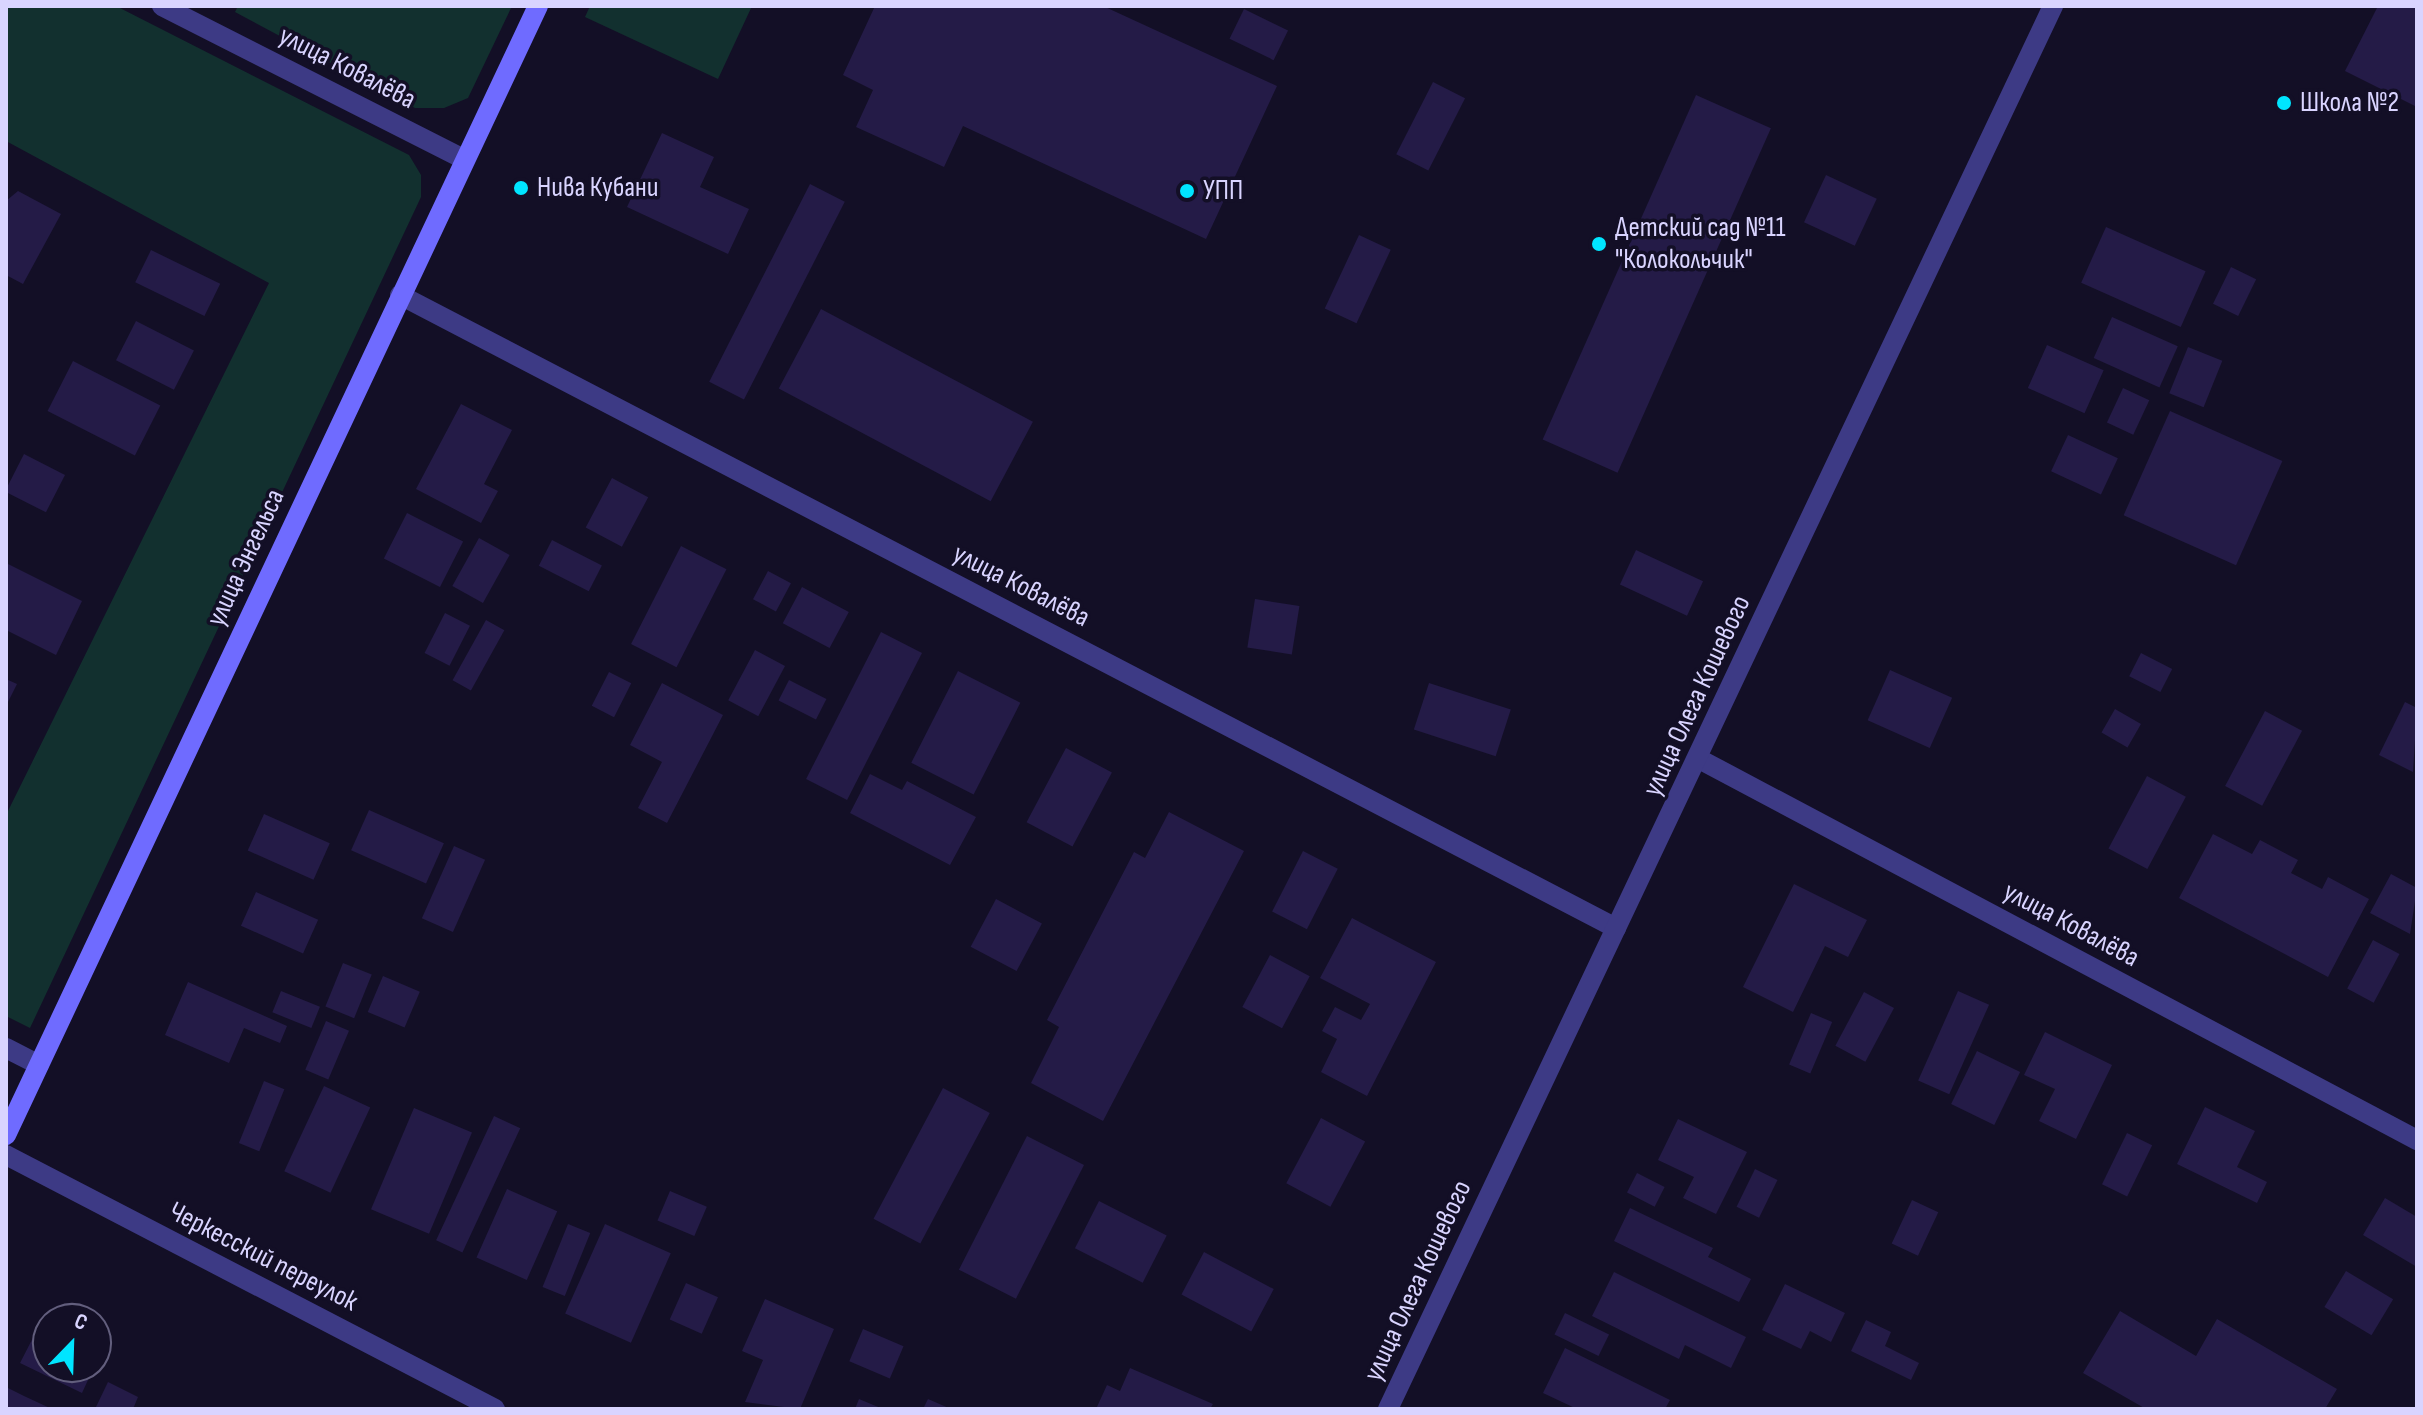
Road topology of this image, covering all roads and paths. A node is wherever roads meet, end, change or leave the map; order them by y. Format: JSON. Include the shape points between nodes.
{"nodes":[{"id":1,"x":162,"y":6,"type":"edge"},
{"id":2,"x":538,"y":6,"type":"edge"},
{"id":3,"x":2053,"y":6,"type":"edge"},
{"id":4,"x":464,"y":159,"type":"junction"},
{"id":5,"x":400,"y":295,"type":"junction"},
{"id":6,"x":1699,"y":759,"type":"junction"},
{"id":7,"x":1616,"y":928,"type":"junction"},
{"id":8,"x":6,"y":1048,"type":"edge"},
{"id":9,"x":39,"y":1065,"type":"junction"},
{"id":10,"x":6,"y":1135,"type":"edge"},
{"id":11,"x":2417,"y":1140,"type":"edge"},
{"id":12,"x":6,"y":1155,"type":"edge"},
{"id":13,"x":495,"y":1409,"type":"edge"},
{"id":14,"x":1388,"y":1409,"type":"edge"}],
"edges":[{"from":1,"to":4,"type":"street","name":"улица Ковалёва"},
{"from":2,"to":4,"type":"street","name":"улица Энгельса"},
{"from":3,"to":6,"type":"street","name":"улица Олега Кошевого"},
{"from":4,"to":5,"type":"street","name":"улица Энгельса"},
{"from":5,"to":7,"type":"street","name":"улица Ковалёва"},
{"from":5,"to":9,"type":"street","name":"улица Энгельса"},
{"from":6,"to":7,"type":"street","name":"улица Олега Кошевого"},
{"from":6,"to":11,"type":"street","name":"улица Ковалёва"},
{"from":7,"to":14,"type":"street","name":"улица Олега Кошевого"},
{"from":8,"to":9,"type":"street"},
{"from":9,"to":10,"type":"street","name":"улица Энгельса"},
{"from":12,"to":13,"type":"street","name":"Черкесский переулок"}]}
